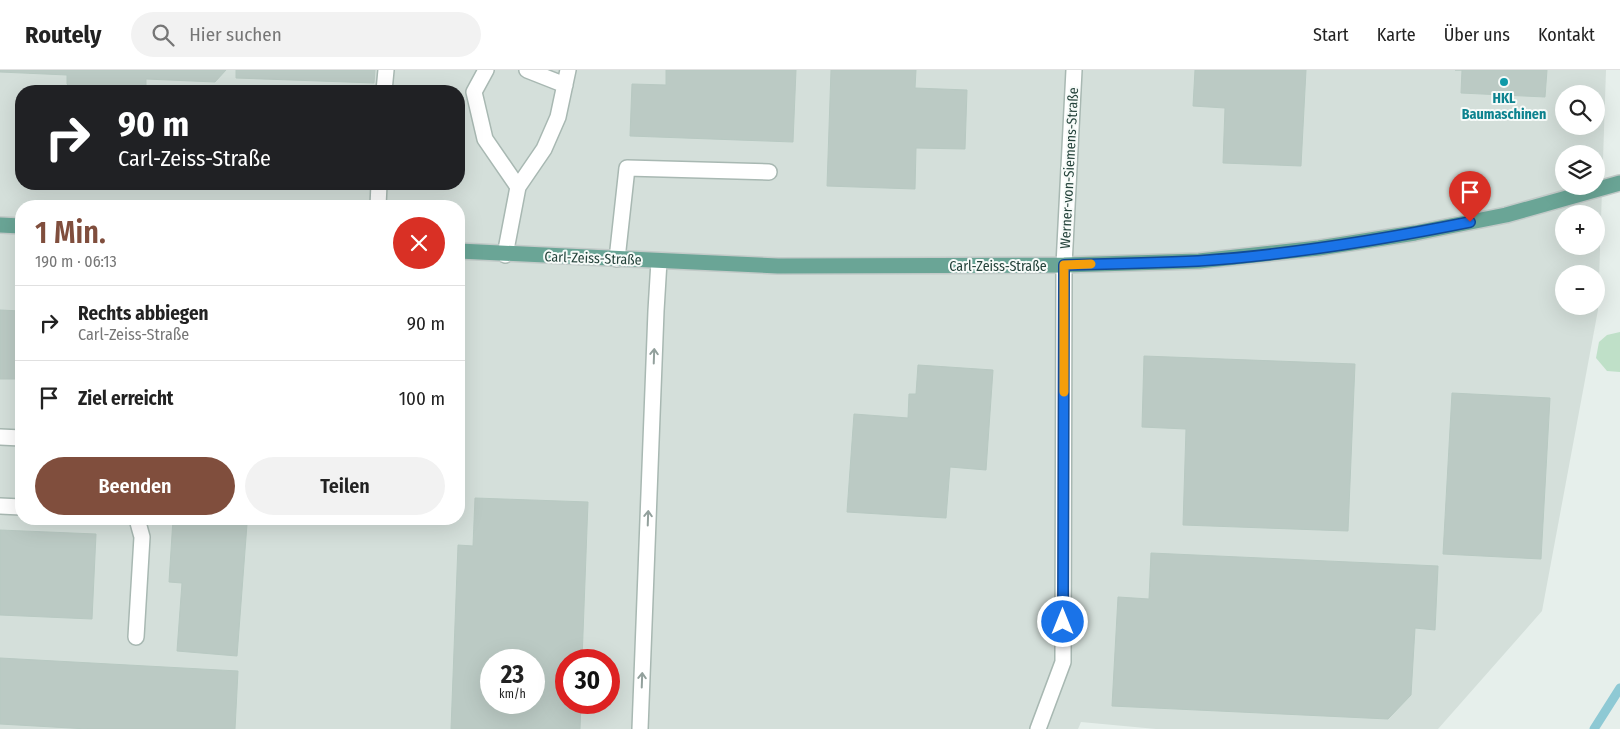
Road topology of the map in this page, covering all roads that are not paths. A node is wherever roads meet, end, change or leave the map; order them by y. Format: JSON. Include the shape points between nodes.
{"nodes":[{"id":1,"x":386,"y":70,"type":"edge"},
{"id":2,"x":486,"y":70,"type":"edge"},
{"id":3,"x":527,"y":70,"type":"edge"},
{"id":4,"x":568,"y":70,"type":"edge"},
{"id":5,"x":1074,"y":70,"type":"edge"},
{"id":6,"x":385,"y":85,"type":"edge"},
{"id":7,"x":566,"y":86,"type":"junction"},
{"id":8,"x":769,"y":172,"type":"dead end"},
{"id":9,"x":1620,"y":184,"type":"edge"},
{"id":10,"x":518,"y":187,"type":"junction"},
{"id":11,"x":0,"y":225,"type":"edge"},
{"id":12,"x":15,"y":226,"type":"edge"},
{"id":13,"x":465,"y":251,"type":"edge"},
{"id":14,"x":505,"y":254,"type":"junction"},
{"id":15,"x":617,"y":259,"type":"junction"},
{"id":16,"x":659,"y":261,"type":"junction"},
{"id":17,"x":1064,"y":265,"type":"junction"},
{"id":18,"x":0,"y":437,"type":"edge"},
{"id":19,"x":15,"y":438,"type":"edge"},
{"id":20,"x":0,"y":506,"type":"edge"},
{"id":21,"x":15,"y":506,"type":"edge"},
{"id":22,"x":139,"y":525,"type":"edge"},
{"id":23,"x":136,"y":637,"type":"dead end"},
{"id":24,"x":640,"y":729,"type":"edge"},
{"id":25,"x":1038,"y":729,"type":"edge"}],
"edges":[{"from":1,"to":6,"type":"street"},
{"from":2,"to":10,"type":"street","via":[[474,92],[485,139]]},
{"from":3,"to":7,"type":"street"},
{"from":4,"to":7,"type":"street"},
{"from":5,"to":17,"type":"street","name":"Werner-von-Siemens-Straße"},
{"from":7,"to":10,"type":"street","via":[[558,117],[544,148]]},
{"from":8,"to":15,"type":"street","via":[[627,168]]},
{"from":9,"to":17,"type":"main road","name":"Carl-Zeiss-Straße","via":[[1506,215],[1319,248],[1199,260]]},
{"from":10,"to":14,"type":"street"},
{"from":11,"to":12,"type":"main road"},
{"from":13,"to":14,"type":"main road","name":"Carl-Zeiss-Straße"},
{"from":14,"to":15,"type":"main road","name":"Carl-Zeiss-Straße"},
{"from":15,"to":16,"type":"main road","name":"Carl-Zeiss-Straße"},
{"from":16,"to":17,"type":"main road","name":"Carl-Zeiss-Straße","via":[[778,266]]},
{"from":24,"to":16,"type":"street","one_way":true},
{"from":17,"to":25,"type":"street","name":"Werner-von-Siemens-Straße","via":[[1062,662]]},
{"from":18,"to":19,"type":"street"},
{"from":20,"to":21,"type":"street"},
{"from":22,"to":23,"type":"street","via":[[142,537]]}]}
